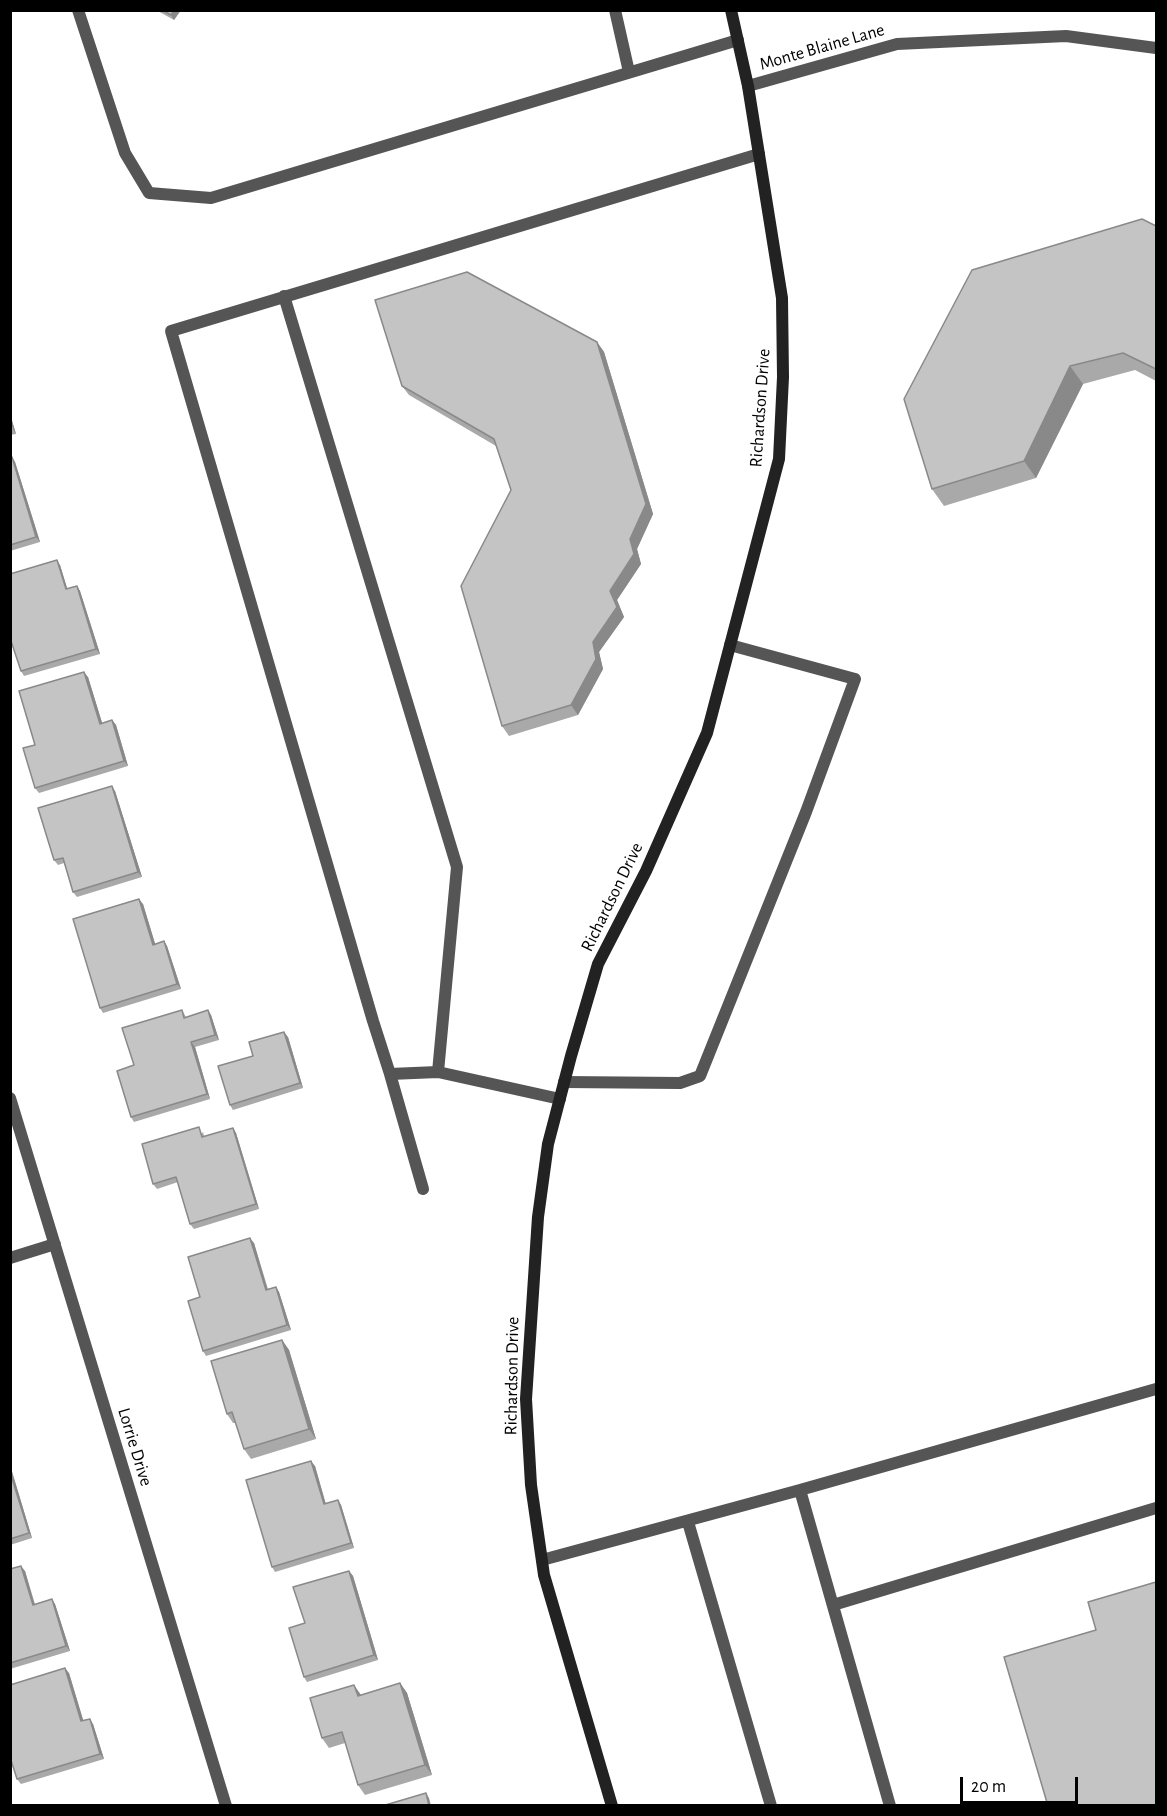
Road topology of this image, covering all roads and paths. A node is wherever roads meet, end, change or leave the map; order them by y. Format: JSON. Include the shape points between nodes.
{"nodes":[{"id":1,"x":78,"y":10,"type":"edge"},
{"id":2,"x":615,"y":10,"type":"edge"},
{"id":3,"x":731,"y":10,"type":"edge"},
{"id":4,"x":738,"y":40,"type":"junction"},
{"id":5,"x":1156,"y":48,"type":"edge"},
{"id":6,"x":629,"y":72,"type":"junction"},
{"id":7,"x":748,"y":86,"type":"junction"},
{"id":8,"x":759,"y":154,"type":"junction"},
{"id":9,"x":284,"y":296,"type":"junction"},
{"id":10,"x":730,"y":645,"type":"junction"},
{"id":11,"x":438,"y":1072,"type":"junction"},
{"id":12,"x":390,"y":1074,"type":"junction"},
{"id":13,"x":564,"y":1082,"type":"junction"},
{"id":14,"x":10,"y":1098,"type":"edge"},
{"id":15,"x":560,"y":1099,"type":"junction"},
{"id":16,"x":423,"y":1189,"type":"dead end"},
{"id":17,"x":55,"y":1244,"type":"junction"},
{"id":18,"x":10,"y":1258,"type":"edge"},
{"id":19,"x":1156,"y":1389,"type":"edge"},
{"id":20,"x":800,"y":1490,"type":"junction"},
{"id":21,"x":1156,"y":1508,"type":"edge"},
{"id":22,"x":688,"y":1522,"type":"junction"},
{"id":23,"x":542,"y":1560,"type":"junction"},
{"id":24,"x":833,"y":1605,"type":"junction"},
{"id":25,"x":226,"y":1806,"type":"edge"},
{"id":26,"x":612,"y":1806,"type":"edge"},
{"id":27,"x":771,"y":1806,"type":"edge"},
{"id":28,"x":890,"y":1806,"type":"edge"}],
"edges":[{"from":1,"to":6,"type":"street","via":[[125,153],[149,193],[211,198]]},
{"from":2,"to":6,"type":"street"},
{"from":3,"to":4,"type":"street","name":"Richardson Drive"},
{"from":4,"to":6,"type":"street"},
{"from":4,"to":7,"type":"street","name":"Richardson Drive"},
{"from":5,"to":7,"type":"street","name":"Monte Blaine Lane","via":[[1066,36],[897,44]]},
{"from":7,"to":8,"type":"street","name":"Richardson Drive"},
{"from":8,"to":9,"type":"street"},
{"from":8,"to":10,"type":"street","name":"Richardson Drive","via":[[782,298],[779,459]]},
{"from":9,"to":11,"type":"street","via":[[457,867]]},
{"from":9,"to":12,"type":"street","via":[[171,331]]},
{"from":10,"to":13,"type":"street","name":"Richardson Drive","via":[[707,733],[646,871],[598,964]]},
{"from":10,"to":13,"type":"street","via":[[855,679],[806,812],[700,1076],[680,1083]]},
{"from":11,"to":12,"type":"street"},
{"from":11,"to":15,"type":"street"},
{"from":12,"to":16,"type":"street"},
{"from":13,"to":15,"type":"street","name":"Richardson Drive"},
{"from":14,"to":17,"type":"street","name":"Lorrie Drive"},
{"from":15,"to":23,"type":"street","name":"Richardson Drive","via":[[548,1144],[538,1217],[526,1399],[531,1485]]},
{"from":17,"to":18,"type":"street"},
{"from":17,"to":25,"type":"street","name":"Lorrie Drive"},
{"from":19,"to":20,"type":"street"},
{"from":20,"to":22,"type":"street"},
{"from":20,"to":24,"type":"street"},
{"from":21,"to":24,"type":"street"},
{"from":22,"to":23,"type":"street"},
{"from":22,"to":27,"type":"street"},
{"from":23,"to":26,"type":"street","name":"Richardson Drive"},
{"from":24,"to":28,"type":"street"}]}
